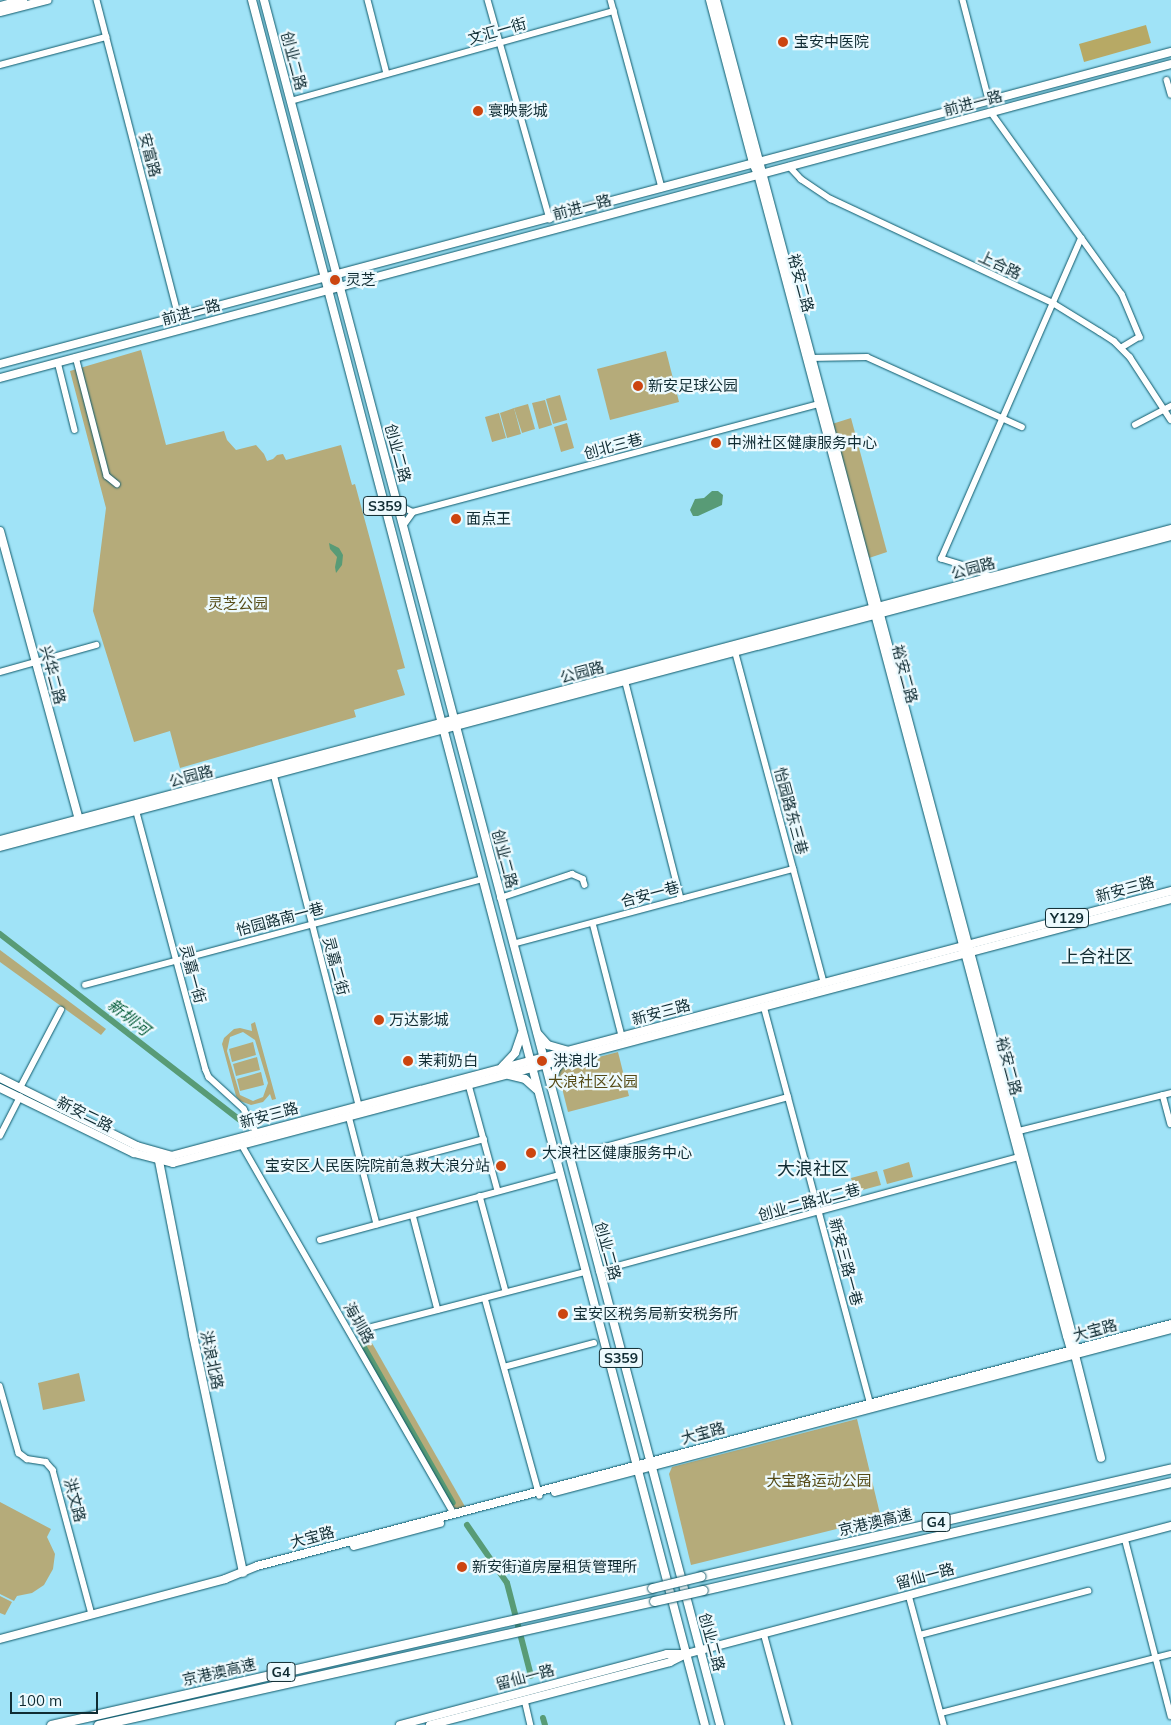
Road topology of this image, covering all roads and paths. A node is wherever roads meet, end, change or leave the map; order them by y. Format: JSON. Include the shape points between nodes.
{"nodes":[{"id":1,"x":23,"y":0,"type":"edge"},
{"id":2,"x":47,"y":0,"type":"edge"},
{"id":3,"x":97,"y":0,"type":"edge"},
{"id":4,"x":252,"y":0,"type":"edge"},
{"id":5,"x":264,"y":0,"type":"edge"},
{"id":6,"x":368,"y":0,"type":"edge"},
{"id":7,"x":488,"y":0,"type":"edge"},
{"id":8,"x":611,"y":0,"type":"edge"},
{"id":9,"x":710,"y":0,"type":"edge"},
{"id":10,"x":716,"y":0,"type":"edge"},
{"id":11,"x":962,"y":0,"type":"edge"},
{"id":12,"x":0,"y":6,"type":"edge"},
{"id":13,"x":614,"y":11,"type":"junction"},
{"id":14,"x":0,"y":12,"type":"edge"},
{"id":15,"x":106,"y":37,"type":"junction"},
{"id":16,"x":501,"y":44,"type":"junction"},
{"id":17,"x":1171,"y":52,"type":"edge"},
{"id":18,"x":1171,"y":64,"type":"edge"},
{"id":19,"x":0,"y":65,"type":"edge"},
{"id":20,"x":387,"y":74,"type":"junction"},
{"id":21,"x":1167,"y":80,"type":"dead end"},
{"id":22,"x":1171,"y":94,"type":"edge"},
{"id":23,"x":989,"y":100,"type":"junction"},
{"id":24,"x":291,"y":101,"type":"junction"},
{"id":25,"x":991,"y":112,"type":"junction"},
{"id":26,"x":756,"y":162,"type":"junction"},
{"id":27,"x":789,"y":166,"type":"junction"},
{"id":28,"x":761,"y":173,"type":"junction"},
{"id":29,"x":674,"y":185,"type":"junction"},
{"id":30,"x":662,"y":188,"type":"junction"},
{"id":31,"x":676,"y":196,"type":"junction"},
{"id":32,"x":550,"y":219,"type":"junction"},
{"id":33,"x":1081,"y":238,"type":"junction"},
{"id":34,"x":337,"y":275,"type":"junction"},
{"id":35,"x":325,"y":278,"type":"junction"},
{"id":36,"x":340,"y":287,"type":"junction"},
{"id":37,"x":328,"y":290,"type":"junction"},
{"id":38,"x":234,"y":302,"type":"junction"},
{"id":39,"x":1053,"y":303,"type":"junction"},
{"id":40,"x":236,"y":314,"type":"junction"},
{"id":41,"x":179,"y":317,"type":"junction"},
{"id":42,"x":1122,"y":348,"type":"junction"},
{"id":43,"x":76,"y":357,"type":"junction"},
{"id":44,"x":810,"y":358,"type":"junction"},
{"id":45,"x":58,"y":362,"type":"junction"},
{"id":46,"x":0,"y":364,"type":"edge"},
{"id":47,"x":0,"y":378,"type":"edge"},
{"id":48,"x":819,"y":404,"type":"junction"},
{"id":49,"x":1171,"y":406,"type":"edge"},
{"id":50,"x":1164,"y":410,"type":"junction"},
{"id":51,"x":1003,"y":417,"type":"junction"},
{"id":52,"x":1171,"y":420,"type":"edge"},
{"id":53,"x":1134,"y":425,"type":"dead end"},
{"id":54,"x":1022,"y":426,"type":"dead end"},
{"id":55,"x":75,"y":430,"type":"dead end"},
{"id":56,"x":117,"y":484,"type":"dead end"},
{"id":57,"x":397,"y":504,"type":"junction"},
{"id":58,"x":413,"y":512,"type":"junction"},
{"id":59,"x":402,"y":527,"type":"junction"},
{"id":60,"x":1171,"y":529,"type":"edge"},
{"id":61,"x":0,"y":531,"type":"edge"},
{"id":62,"x":1171,"y":536,"type":"edge"},
{"id":63,"x":990,"y":578,"type":"junction"},
{"id":64,"x":877,"y":611,"type":"junction"},
{"id":65,"x":96,"y":645,"type":"dead end"},
{"id":66,"x":735,"y":648,"type":"junction"},
{"id":67,"x":36,"y":661,"type":"junction"},
{"id":68,"x":0,"y":672,"type":"edge"},
{"id":69,"x":625,"y":678,"type":"junction"},
{"id":70,"x":454,"y":723,"type":"junction"},
{"id":71,"x":442,"y":726,"type":"junction"},
{"id":72,"x":274,"y":774,"type":"junction"},
{"id":73,"x":135,"y":808,"type":"junction"},
{"id":74,"x":80,"y":822,"type":"junction"},
{"id":75,"x":0,"y":840,"type":"edge"},
{"id":76,"x":0,"y":847,"type":"edge"},
{"id":77,"x":794,"y":869,"type":"junction"},
{"id":78,"x":482,"y":879,"type":"junction"},
{"id":79,"x":585,"y":885,"type":"dead end"},
{"id":80,"x":1171,"y":890,"type":"edge"},
{"id":81,"x":500,"y":898,"type":"junction"},
{"id":82,"x":681,"y":899,"type":"junction"},
{"id":83,"x":1171,"y":899,"type":"edge"},
{"id":84,"x":593,"y":922,"type":"junction"},
{"id":85,"x":312,"y":923,"type":"junction"},
{"id":86,"x":513,"y":944,"type":"junction"},
{"id":87,"x":967,"y":949,"type":"junction"},
{"id":88,"x":176,"y":959,"type":"junction"},
{"id":89,"x":824,"y":983,"type":"junction"},
{"id":90,"x":85,"y":985,"type":"dead end"},
{"id":91,"x":764,"y":1006,"type":"junction"},
{"id":92,"x":61,"y":1010,"type":"dead end"},
{"id":93,"x":535,"y":1028,"type":"junction"},
{"id":94,"x":522,"y":1032,"type":"junction"},
{"id":95,"x":622,"y":1036,"type":"junction"},
{"id":96,"x":568,"y":1050,"type":"junction"},
{"id":97,"x":564,"y":1059,"type":"junction"},
{"id":98,"x":543,"y":1061,"type":"junction"},
{"id":99,"x":531,"y":1064,"type":"junction"},
{"id":100,"x":502,"y":1072,"type":"junction"},
{"id":101,"x":0,"y":1078,"type":"edge"},
{"id":102,"x":469,"y":1085,"type":"junction"},
{"id":103,"x":550,"y":1087,"type":"junction"},
{"id":104,"x":0,"y":1088,"type":"edge"},
{"id":105,"x":20,"y":1088,"type":"junction"},
{"id":106,"x":538,"y":1092,"type":"junction"},
{"id":107,"x":1171,"y":1093,"type":"edge"},
{"id":108,"x":1163,"y":1095,"type":"junction"},
{"id":109,"x":20,"y":1097,"type":"junction"},
{"id":110,"x":788,"y":1097,"type":"junction"},
{"id":111,"x":360,"y":1106,"type":"junction"},
{"id":112,"x":349,"y":1116,"type":"junction"},
{"id":113,"x":1171,"y":1124,"type":"edge"},
{"id":114,"x":1016,"y":1132,"type":"junction"},
{"id":115,"x":257,"y":1133,"type":"junction"},
{"id":116,"x":0,"y":1136,"type":"edge"},
{"id":117,"x":484,"y":1139,"type":"junction"},
{"id":118,"x":242,"y":1145,"type":"junction"},
{"id":119,"x":158,"y":1156,"type":"junction"},
{"id":120,"x":1022,"y":1156,"type":"junction"},
{"id":121,"x":568,"y":1157,"type":"junction"},
{"id":122,"x":364,"y":1171,"type":"junction"},
{"id":123,"x":560,"y":1175,"type":"junction"},
{"id":124,"x":498,"y":1191,"type":"junction"},
{"id":125,"x":480,"y":1196,"type":"junction"},
{"id":126,"x":819,"y":1212,"type":"junction"},
{"id":127,"x":413,"y":1215,"type":"junction"},
{"id":128,"x":377,"y":1224,"type":"junction"},
{"id":129,"x":320,"y":1240,"type":"dead end"},
{"id":130,"x":599,"y":1271,"type":"junction"},
{"id":131,"x":585,"y":1272,"type":"junction"},
{"id":132,"x":506,"y":1292,"type":"junction"},
{"id":133,"x":485,"y":1298,"type":"junction"},
{"id":134,"x":438,"y":1310,"type":"junction"},
{"id":135,"x":1171,"y":1324,"type":"edge"},
{"id":136,"x":372,"y":1328,"type":"dead end"},
{"id":137,"x":1171,"y":1329,"type":"edge"},
{"id":138,"x":594,"y":1343,"type":"dead end"},
{"id":139,"x":1074,"y":1351,"type":"junction"},
{"id":140,"x":504,"y":1367,"type":"junction"},
{"id":141,"x":0,"y":1386,"type":"edge"},
{"id":142,"x":871,"y":1406,"type":"junction"},
{"id":143,"x":1101,"y":1458,"type":"dead end"},
{"id":144,"x":650,"y":1464,"type":"junction"},
{"id":145,"x":636,"y":1468,"type":"junction"},
{"id":146,"x":1171,"y":1468,"type":"edge"},
{"id":147,"x":1171,"y":1482,"type":"edge"},
{"id":148,"x":540,"y":1493,"type":"junction"},
{"id":149,"x":454,"y":1514,"type":"junction"},
{"id":150,"x":1171,"y":1526,"type":"edge"},
{"id":151,"x":1124,"y":1538,"type":"junction"},
{"id":152,"x":243,"y":1573,"type":"junction"},
{"id":153,"x":1088,"y":1591,"type":"dead end"},
{"id":154,"x":910,"y":1595,"type":"junction"},
{"id":155,"x":92,"y":1615,"type":"junction"},
{"id":156,"x":764,"y":1633,"type":"junction"},
{"id":157,"x":920,"y":1635,"type":"junction"},
{"id":158,"x":0,"y":1639,"type":"edge"},
{"id":159,"x":700,"y":1650,"type":"junction"},
{"id":160,"x":686,"y":1654,"type":"junction"},
{"id":161,"x":1171,"y":1654,"type":"edge"},
{"id":162,"x":1156,"y":1657,"type":"junction"},
{"id":163,"x":525,"y":1700,"type":"junction"},
{"id":164,"x":941,"y":1713,"type":"junction"},
{"id":165,"x":1171,"y":1716,"type":"edge"},
{"id":166,"x":51,"y":1725,"type":"edge"},
{"id":167,"x":98,"y":1725,"type":"edge"},
{"id":168,"x":400,"y":1725,"type":"edge"},
{"id":169,"x":430,"y":1725,"type":"edge"},
{"id":170,"x":531,"y":1725,"type":"edge"},
{"id":171,"x":706,"y":1725,"type":"edge"},
{"id":172,"x":720,"y":1725,"type":"edge"},
{"id":173,"x":789,"y":1725,"type":"edge"},
{"id":174,"x":944,"y":1725,"type":"edge"}],
"edges":[{"from":1,"to":12,"type":"main road"},
{"from":2,"to":14,"type":"main road"},
{"from":3,"to":15,"type":"street","name":"安富路"},
{"from":4,"to":35,"type":"main road","name":"创业二路","number":"S359"},
{"from":5,"to":24,"type":"main road","name":"创业二路","number":"S359"},
{"from":6,"to":20,"type":"street"},
{"from":7,"to":16,"type":"street"},
{"from":8,"to":13,"type":"street"},
{"from":9,"to":26,"type":"main road","name":"裕安二路"},
{"from":10,"to":26,"type":"main road","name":"裕安二路"},
{"from":11,"to":23,"type":"street"},
{"from":13,"to":16,"type":"street","name":"文汇一街"},
{"from":13,"to":30,"type":"street"},
{"from":15,"to":19,"type":"street"},
{"from":15,"to":41,"type":"street","name":"安富路"},
{"from":16,"to":20,"type":"street","name":"文汇一街"},
{"from":16,"to":32,"type":"street"},
{"from":17,"to":23,"type":"main road","name":"前进一路"},
{"from":18,"to":25,"type":"main road","name":"前进一路"},
{"from":20,"to":24,"type":"street","name":"文汇一街"},
{"from":21,"to":22,"type":"street"},
{"from":23,"to":26,"type":"main road","name":"前进一路"},
{"from":24,"to":34,"type":"main road","name":"创业二路","number":"S359"},
{"from":25,"to":27,"type":"main road","name":"前进一路"},
{"from":25,"to":33,"type":"street"},
{"from":26,"to":28,"type":"main road","name":"裕安二路"},
{"from":26,"to":29,"type":"main road","name":"前进一路"},
{"from":27,"to":28,"type":"main road","name":"前进一路"},
{"from":27,"to":39,"type":"street","name":"上合路","via":[[801,179],[831,199]]},
{"from":28,"to":31,"type":"main road","name":"前进一路"},
{"from":28,"to":44,"type":"main road","name":"裕安二路"},
{"from":29,"to":30,"type":"main road","name":"前进一路"},
{"from":29,"to":31,"type":"main road","via":[[680,188]]},
{"from":30,"to":32,"type":"main road","name":"前进一路"},
{"from":31,"to":36,"type":"main road","name":"前进一路"},
{"from":32,"to":34,"type":"main road","name":"前进一路"},
{"from":33,"to":39,"type":"street"},
{"from":33,"to":42,"type":"street","via":[[1122,294],[1140,337]]},
{"from":34,"to":35,"type":"main road","name":"前进一路"},
{"from":34,"to":36,"type":"main road","name":"创业二路","number":"S359"},
{"from":35,"to":37,"type":"main road","name":"创业二路","number":"S359"},
{"from":35,"to":38,"type":"main road","name":"前进一路"},
{"from":36,"to":37,"type":"main road","name":"前进一路"},
{"from":36,"to":57,"type":"main road","name":"创业二路","number":"S359"},
{"from":37,"to":40,"type":"main road","name":"前进一路"},
{"from":37,"to":71,"type":"main road","name":"创业二路","number":"S359"},
{"from":38,"to":40,"type":"main road","via":[[240,306]]},
{"from":38,"to":41,"type":"main road","name":"前进一路"},
{"from":39,"to":42,"type":"street","name":"上合路"},
{"from":39,"to":51,"type":"street"},
{"from":40,"to":43,"type":"main road","name":"前进一路"},
{"from":41,"to":46,"type":"main road","name":"前进一路"},
{"from":42,"to":50,"type":"street","name":"上合路"},
{"from":43,"to":45,"type":"main road","name":"前进一路"},
{"from":43,"to":56,"type":"street","via":[[107,476]]},
{"from":44,"to":48,"type":"main road","name":"裕安二路"},
{"from":44,"to":51,"type":"street","via":[[866,357]]},
{"from":44,"to":64,"type":"main road","name":"裕安二路"},
{"from":45,"to":47,"type":"main road","name":"前进一路"},
{"from":45,"to":55,"type":"street"},
{"from":48,"to":58,"type":"street","name":"创北三巷"},
{"from":48,"to":64,"type":"main road","name":"裕安二路"},
{"from":49,"to":50,"type":"street"},
{"from":50,"to":52,"type":"street","name":"上合路"},
{"from":50,"to":53,"type":"street"},
{"from":51,"to":54,"type":"street"},
{"from":51,"to":63,"type":"street","via":[[941,559]]},
{"from":57,"to":58,"type":"street"},
{"from":57,"to":59,"type":"main road","name":"创业二路","number":"S359"},
{"from":58,"to":59,"type":"street"},
{"from":59,"to":70,"type":"main road","name":"创业二路","number":"S359"},
{"from":60,"to":63,"type":"main road","name":"公园路"},
{"from":61,"to":67,"type":"main road","name":"兴华二路"},
{"from":62,"to":64,"type":"main road","name":"公园路"},
{"from":63,"to":64,"type":"main road","name":"公园路"},
{"from":64,"to":66,"type":"main road","name":"公园路"},
{"from":64,"to":87,"type":"main road","name":"裕安二路"},
{"from":65,"to":67,"type":"street"},
{"from":66,"to":69,"type":"main road","name":"公园路"},
{"from":66,"to":77,"type":"street","name":"怡园路东三巷"},
{"from":67,"to":68,"type":"street"},
{"from":67,"to":74,"type":"main road","name":"兴华二路"},
{"from":69,"to":70,"type":"main road","name":"公园路"},
{"from":69,"to":82,"type":"street"},
{"from":70,"to":71,"type":"main road","name":"公园路"},
{"from":70,"to":81,"type":"main road","name":"创业二路","number":"S359"},
{"from":71,"to":72,"type":"main road","name":"公园路"},
{"from":71,"to":73,"type":"main road","name":"公园路"},
{"from":71,"to":78,"type":"main road","name":"创业二路","number":"S359"},
{"from":72,"to":73,"type":"main road","name":"公园路"},
{"from":72,"to":85,"type":"street","name":"灵嘉二街"},
{"from":73,"to":74,"type":"main road","name":"公园路"},
{"from":73,"to":88,"type":"street","name":"灵嘉一街"},
{"from":74,"to":75,"type":"main road","name":"公园路"},
{"from":74,"to":76,"type":"main road","name":"公园路"},
{"from":77,"to":82,"type":"street","name":"合安一巷"},
{"from":77,"to":89,"type":"street","name":"怡园路东三巷"},
{"from":78,"to":85,"type":"street","name":"怡园路南一巷"},
{"from":78,"to":94,"type":"main road","name":"创业二路","number":"S359"},
{"from":79,"to":81,"type":"street","via":[[583,879],[572,874]]},
{"from":80,"to":87,"type":"main road","name":"新安三路","number":"Y129"},
{"from":81,"to":86,"type":"main road","name":"创业二路","number":"S359"},
{"from":82,"to":84,"type":"street","name":"合安一巷"},
{"from":83,"to":87,"type":"main road","name":"新安三路"},
{"from":84,"to":86,"type":"street","name":"合安一巷"},
{"from":84,"to":95,"type":"street"},
{"from":85,"to":88,"type":"street","name":"怡园路南一巷"},
{"from":85,"to":111,"type":"street","name":"灵嘉二街"},
{"from":86,"to":93,"type":"main road","name":"创业二路","number":"S359"},
{"from":87,"to":89,"type":"main road","name":"新安三路"},
{"from":87,"to":91,"type":"main road","name":"新安三路"},
{"from":87,"to":114,"type":"main road","name":"裕安二路"},
{"from":88,"to":90,"type":"street","name":"怡园路南一巷"},
{"from":88,"to":115,"type":"street","name":"灵嘉一街","via":[[209,1077],[244,1109]]},
{"from":89,"to":95,"type":"main road","name":"新安三路"},
{"from":91,"to":97,"type":"main road","name":"新安三路"},
{"from":91,"to":110,"type":"street","name":"新安三路一巷"},
{"from":92,"to":105,"type":"street"},
{"from":93,"to":96,"type":"main road","via":[[548,1045]]},
{"from":93,"to":98,"type":"main road","name":"创业二路","number":"S359"},
{"from":94,"to":99,"type":"main road","name":"创业二路","number":"S359"},
{"from":94,"to":100,"type":"main road","via":[[515,1053]]},
{"from":95,"to":96,"type":"main road","name":"新安三路"},
{"from":96,"to":98,"type":"main road","name":"新安三路"},
{"from":97,"to":98,"type":"main road","name":"新安三路"},
{"from":97,"to":103,"type":"main road","via":[[553,1074]]},
{"from":98,"to":99,"type":"main road","name":"新安三路"},
{"from":98,"to":103,"type":"main road","name":"创业二路","number":"S359"},
{"from":99,"to":100,"type":"main road","name":"新安三路"},
{"from":99,"to":106,"type":"main road","name":"创业二路","number":"S359"},
{"from":100,"to":102,"type":"main road","name":"新安三路"},
{"from":100,"to":106,"type":"main road","via":[[524,1079]]},
{"from":100,"to":111,"type":"main road","name":"新安三路"},
{"from":101,"to":105,"type":"main road","name":"新安二路"},
{"from":102,"to":112,"type":"main road","name":"新安三路"},
{"from":102,"to":117,"type":"street"},
{"from":103,"to":121,"type":"main road","name":"创业二路","number":"S359"},
{"from":104,"to":109,"type":"main road","name":"新安二路"},
{"from":105,"to":119,"type":"main road","name":"新安二路"},
{"from":106,"to":123,"type":"main road","name":"创业二路","number":"S359"},
{"from":107,"to":108,"type":"street"},
{"from":108,"to":113,"type":"street"},
{"from":108,"to":114,"type":"street"},
{"from":109,"to":116,"type":"street"},
{"from":109,"to":119,"type":"main road","name":"新安二路","via":[[134,1153]]},
{"from":110,"to":121,"type":"street"},
{"from":110,"to":126,"type":"street","name":"新安三路一巷"},
{"from":111,"to":115,"type":"main road","name":"新安三路"},
{"from":112,"to":118,"type":"main road","name":"新安三路"},
{"from":112,"to":122,"type":"street"},
{"from":114,"to":120,"type":"main road","name":"裕安二路"},
{"from":115,"to":119,"type":"main road","name":"新安三路","via":[[171,1156]]},
{"from":117,"to":122,"type":"street"},
{"from":117,"to":124,"type":"street"},
{"from":118,"to":119,"type":"main road","name":"新安三路","via":[[172,1163]]},
{"from":118,"to":149,"type":"street","name":"海圳路"},
{"from":119,"to":152,"type":"main road","name":"洪浪北路"},
{"from":120,"to":126,"type":"street","name":"创业二路北二巷"},
{"from":120,"to":139,"type":"main road","name":"裕安二路"},
{"from":121,"to":130,"type":"main road","name":"创业二路","number":"S359"},
{"from":122,"to":128,"type":"street"},
{"from":123,"to":124,"type":"street"},
{"from":123,"to":131,"type":"main road","name":"创业二路","number":"S359"},
{"from":124,"to":125,"type":"street"},
{"from":125,"to":127,"type":"street"},
{"from":125,"to":132,"type":"street"},
{"from":126,"to":130,"type":"street","name":"创业二路北二巷"},
{"from":126,"to":142,"type":"street","name":"新安三路一巷"},
{"from":127,"to":128,"type":"street"},
{"from":127,"to":134,"type":"street"},
{"from":128,"to":129,"type":"street"},
{"from":130,"to":144,"type":"main road","name":"创业二路","number":"S359"},
{"from":131,"to":132,"type":"street"},
{"from":131,"to":145,"type":"main road","name":"创业二路","number":"S359"},
{"from":132,"to":133,"type":"street"},
{"from":133,"to":134,"type":"street"},
{"from":133,"to":140,"type":"street"},
{"from":134,"to":136,"type":"street"},
{"from":135,"to":139,"type":"main road","name":"大宝路"},
{"from":137,"to":139,"type":"main road","name":"大宝路"},
{"from":138,"to":140,"type":"street"},
{"from":139,"to":142,"type":"main road","name":"大宝路"},
{"from":139,"to":143,"type":"main road","name":"裕安二路"},
{"from":140,"to":148,"type":"street"},
{"from":141,"to":155,"type":"street","name":"洪文路","via":[[20,1453],[27,1459],[46,1462],[53,1470]]},
{"from":142,"to":144,"type":"main road","name":"大宝路"},
{"from":144,"to":145,"type":"main road","name":"大宝路"},
{"from":144,"to":159,"type":"main road","name":"创业二路","number":"S359"},
{"from":145,"to":148,"type":"main road","name":"大宝路"},
{"from":145,"to":160,"type":"main road","name":"创业二路","number":"S359"},
{"from":146,"to":166,"type":"highway","name":"京港澳高速","number":"G4","bridge":true},
{"from":147,"to":167,"type":"highway","name":"京港澳高速","number":"G4","bridge":true,"via":[[514,1634]]},
{"from":148,"to":149,"type":"main road","name":"大宝路"},
{"from":148,"to":152,"type":"main road","name":"大宝路","via":[[257,1572]]},
{"from":149,"to":152,"type":"main road","name":"大宝路","via":[[257,1566]]},
{"from":150,"to":151,"type":"main road","name":"留仙一路"},
{"from":151,"to":154,"type":"main road","name":"留仙一路"},
{"from":151,"to":162,"type":"street"},
{"from":152,"to":155,"type":"main road","name":"大宝路"},
{"from":153,"to":157,"type":"street"},
{"from":154,"to":156,"type":"main road","name":"留仙一路"},
{"from":154,"to":157,"type":"street"},
{"from":155,"to":158,"type":"main road","name":"大宝路"},
{"from":156,"to":159,"type":"main road","name":"留仙一路"},
{"from":156,"to":173,"type":"street"},
{"from":157,"to":164,"type":"street"},
{"from":159,"to":160,"type":"main road","name":"留仙一路"},
{"from":159,"to":172,"type":"main road","name":"创业二路","number":"S359"},
{"from":160,"to":163,"type":"main road","name":"留仙一路","via":[[670,1662]]},
{"from":160,"to":168,"type":"main road","name":"留仙一路","via":[[667,1654]]},
{"from":160,"to":171,"type":"main road","name":"创业二路","number":"S359"},
{"from":161,"to":162,"type":"street"},
{"from":162,"to":164,"type":"street"},
{"from":162,"to":165,"type":"street"},
{"from":163,"to":169,"type":"main road","name":"留仙一路"},
{"from":163,"to":170,"type":"street"},
{"from":164,"to":174,"type":"street"}]}
